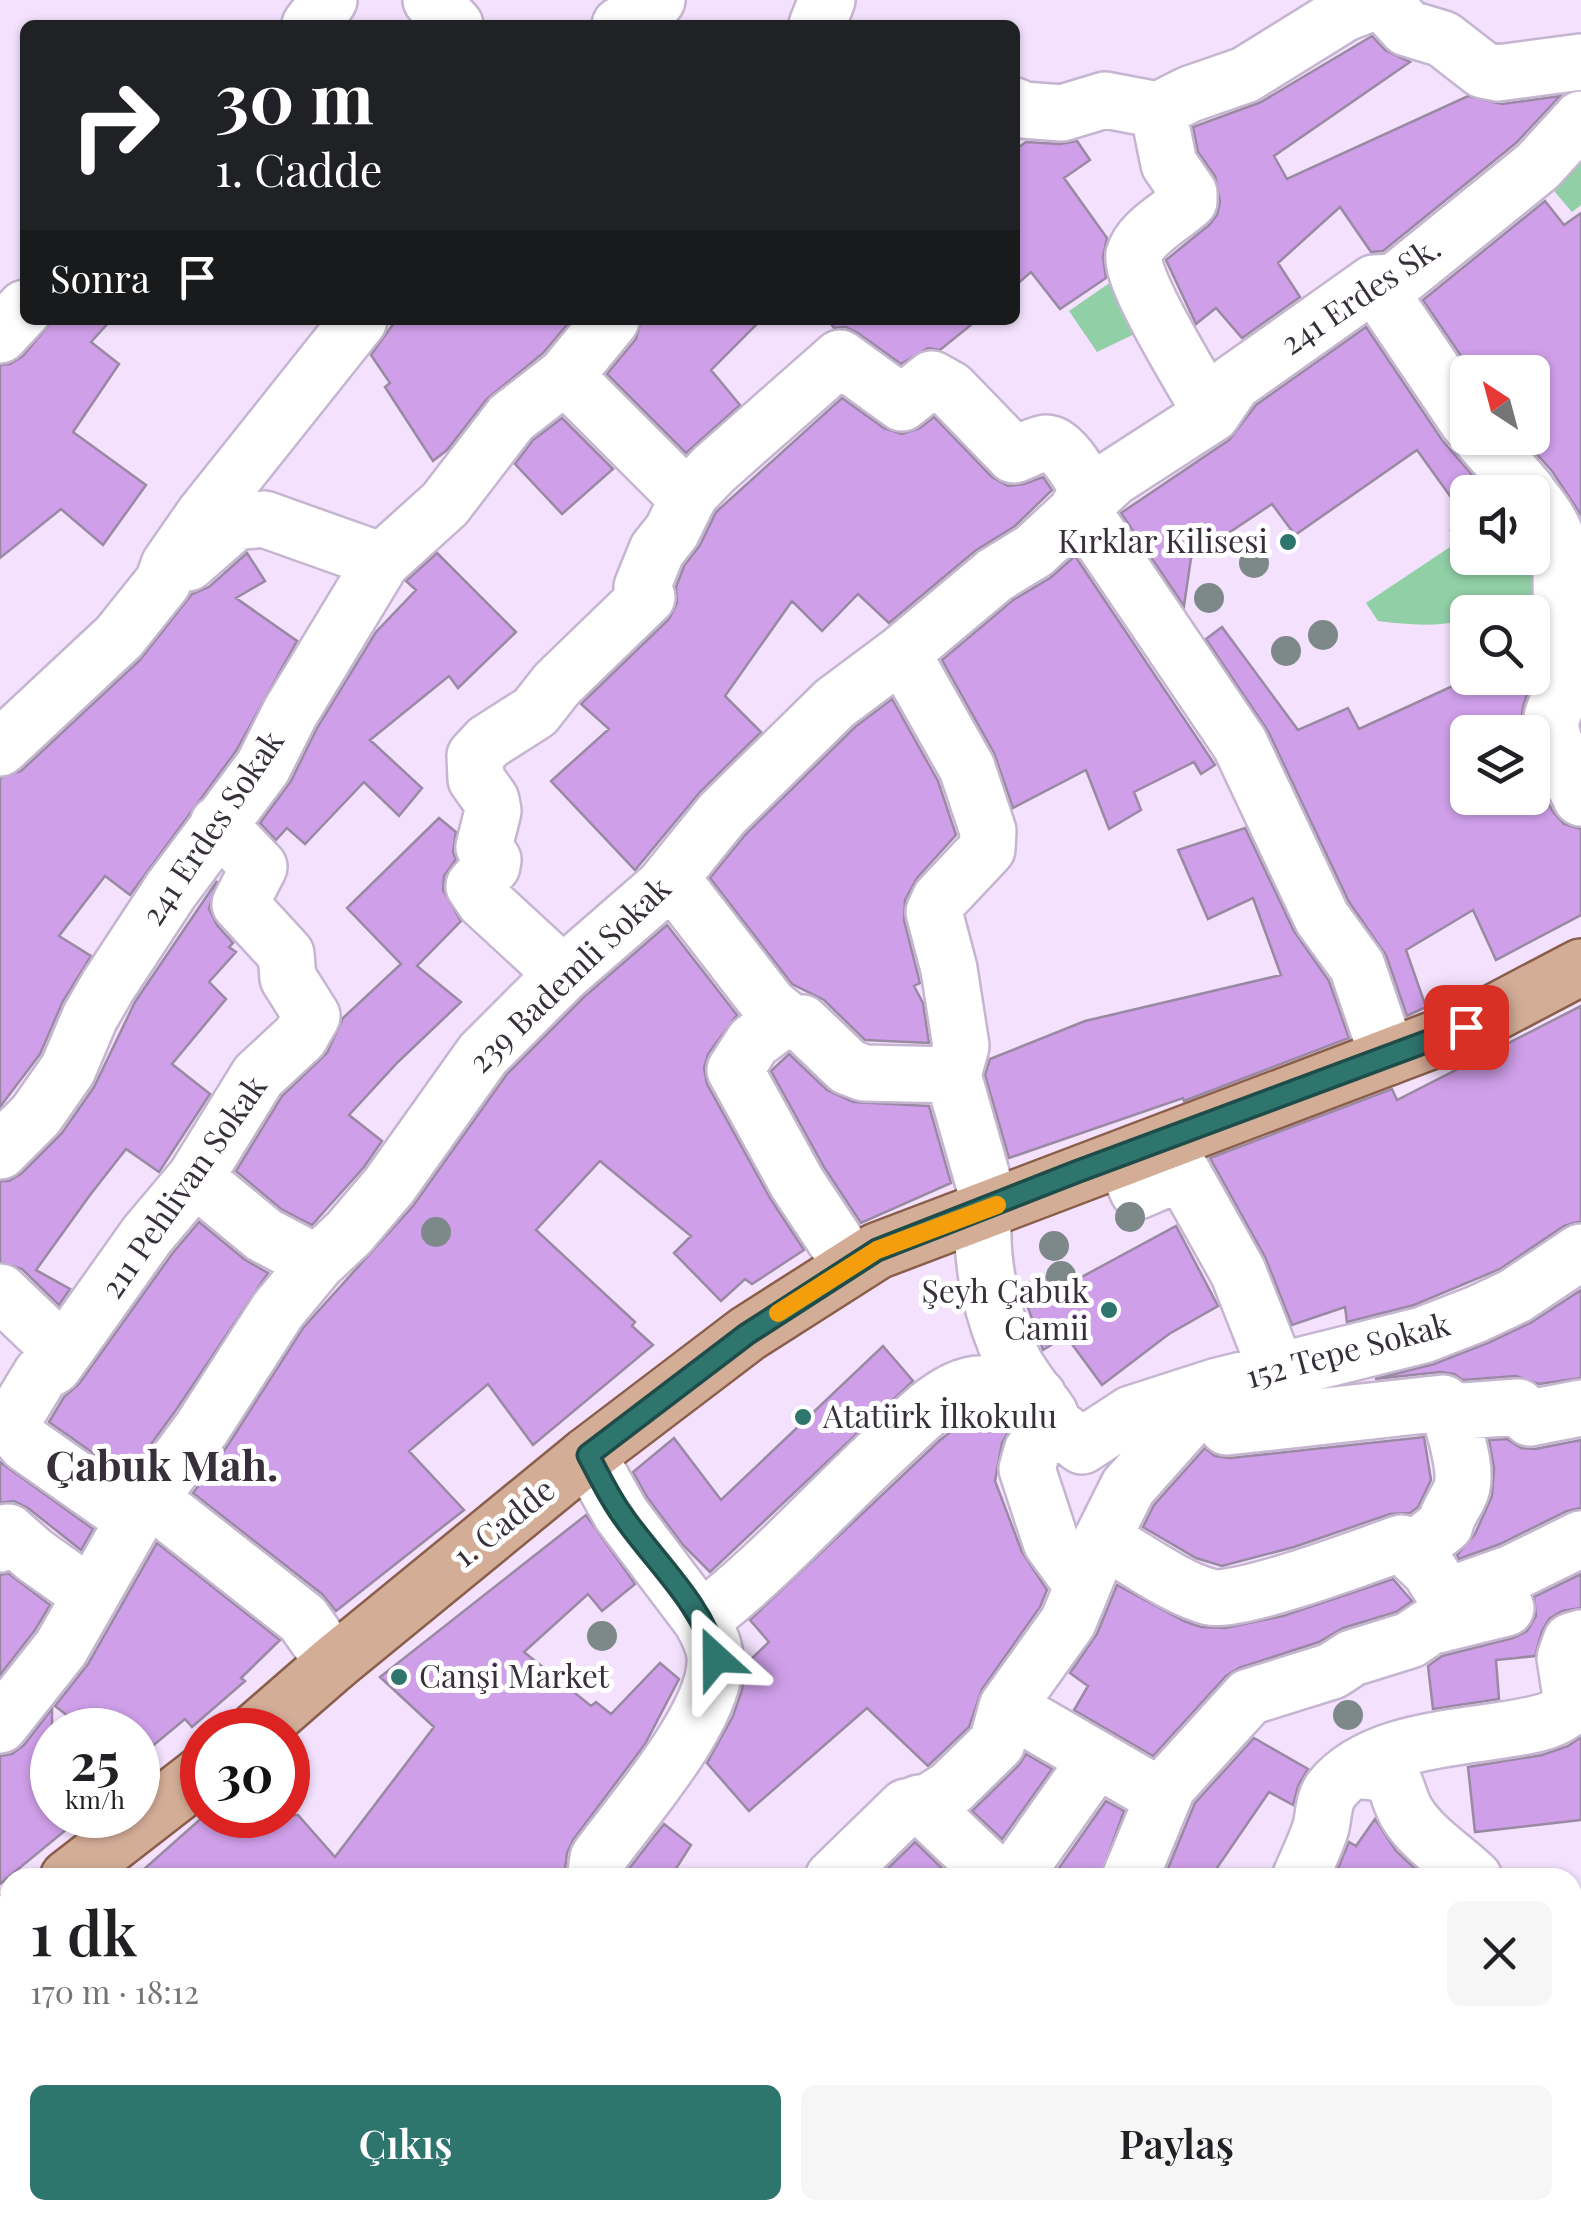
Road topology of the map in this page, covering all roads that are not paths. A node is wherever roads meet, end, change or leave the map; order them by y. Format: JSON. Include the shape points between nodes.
{"nodes":[{"id":1,"x":329,"y":0,"type":"edge"},
{"id":2,"x":431,"y":0,"type":"edge"},
{"id":3,"x":657,"y":0,"type":"edge"},
{"id":4,"x":314,"y":20,"type":"edge"},
{"id":5,"x":450,"y":20,"type":"edge"},
{"id":6,"x":632,"y":20,"type":"edge"},
{"id":7,"x":1581,"y":62,"type":"edge"},
{"id":8,"x":1158,"y":110,"type":"junction"},
{"id":9,"x":1021,"y":118,"type":"edge"},
{"id":10,"x":1581,"y":119,"type":"edge"},
{"id":11,"x":1374,"y":283,"type":"junction"},
{"id":12,"x":20,"y":313,"type":"edge"},
{"id":13,"x":356,"y":325,"type":"edge"},
{"id":14,"x":606,"y":325,"type":"edge"},
{"id":15,"x":0,"y":335,"type":"edge"},
{"id":16,"x":565,"y":376,"type":"junction"},
{"id":17,"x":1450,"y":395,"type":"edge"},
{"id":18,"x":1212,"y":414,"type":"junction"},
{"id":19,"x":1496,"y":455,"type":"edge"},
{"id":20,"x":1135,"y":464,"type":"joint"},
{"id":21,"x":1514,"y":475,"type":"edge"},
{"id":22,"x":688,"y":499,"type":"junction"},
{"id":23,"x":1086,"y":501,"type":"junction"},
{"id":24,"x":1550,"y":514,"type":"edge"},
{"id":25,"x":382,"y":561,"type":"junction"},
{"id":26,"x":164,"y":582,"type":"junction"},
{"id":27,"x":902,"y":653,"type":"junction"},
{"id":28,"x":0,"y":748,"type":"edge"},
{"id":29,"x":1581,"y":798,"type":"edge"},
{"id":30,"x":218,"y":824,"type":"junction"},
{"id":31,"x":670,"y":878,"type":"junction"},
{"id":32,"x":1581,"y":967,"type":"edge"},
{"id":33,"x":563,"y":974,"type":"junction"},
{"id":34,"x":785,"y":1018,"type":"junction"},
{"id":35,"x":1388,"y":1057,"type":"junction"},
{"id":36,"x":954,"y":1075,"type":"junction"},
{"id":37,"x":0,"y":1151,"type":"edge"},
{"id":38,"x":195,"y":1178,"type":"junction"},
{"id":39,"x":1133,"y":1180,"type":"dead end"},
{"id":40,"x":984,"y":1197,"type":"junction"},
{"id":41,"x":1581,"y":1252,"type":"edge"},
{"id":42,"x":317,"y":1263,"type":"junction"},
{"id":43,"x":852,"y":1266,"type":"junction"},
{"id":44,"x":0,"y":1292,"type":"edge"},
{"id":45,"x":62,"y":1351,"type":"junction"},
{"id":46,"x":1277,"y":1371,"type":"junction"},
{"id":47,"x":1210,"y":1395,"type":"junction"},
{"id":48,"x":1581,"y":1408,"type":"edge"},
{"id":49,"x":1045,"y":1410,"type":"junction"},
{"id":50,"x":1450,"y":1412,"type":"junction"},
{"id":51,"x":588,"y":1455,"type":"junction"},
{"id":52,"x":143,"y":1510,"type":"junction"},
{"id":53,"x":1581,"y":1539,"type":"edge"},
{"id":54,"x":0,"y":1544,"type":"edge"},
{"id":55,"x":1092,"y":1562,"type":"junction"},
{"id":56,"x":1457,"y":1594,"type":"junction"},
{"id":57,"x":90,"y":1595,"type":"junction"},
{"id":58,"x":700,"y":1620,"type":"junction"},
{"id":59,"x":1581,"y":1638,"type":"edge"},
{"id":60,"x":334,"y":1663,"type":"junction"},
{"id":61,"x":282,"y":1708,"type":"edge"},
{"id":62,"x":1007,"y":1708,"type":"junction"},
{"id":63,"x":0,"y":1724,"type":"edge"},
{"id":64,"x":1097,"y":1759,"type":"junction"},
{"id":65,"x":1352,"y":1770,"type":"junction"},
{"id":66,"x":180,"y":1791,"type":"edge"},
{"id":67,"x":1162,"y":1797,"type":"junction"},
{"id":68,"x":919,"y":1803,"type":"junction"},
{"id":69,"x":556,"y":1840,"type":"dead end"},
{"id":70,"x":81,"y":1868,"type":"edge"},
{"id":71,"x":586,"y":1868,"type":"edge"},
{"id":72,"x":597,"y":1868,"type":"edge"},
{"id":73,"x":843,"y":1868,"type":"edge"},
{"id":74,"x":987,"y":1868,"type":"edge"},
{"id":75,"x":1020,"y":1868,"type":"edge"},
{"id":76,"x":1134,"y":1868,"type":"edge"},
{"id":77,"x":1304,"y":1868,"type":"edge"},
{"id":78,"x":1463,"y":1868,"type":"edge"}],
"edges":[{"from":1,"to":4,"type":"street"},
{"from":2,"to":5,"type":"street"},
{"from":3,"to":6,"type":"street"},
{"from":7,"to":8,"type":"street","via":[[1483,70],[1443,39],[1407,28],[1376,0],[1245,75]]},
{"from":8,"to":9,"type":"street","via":[[1105,100]]},
{"from":8,"to":18,"type":"street","via":[[1169,164],[1189,201],[1140,244],[1134,267]]},
{"from":10,"to":11,"type":"street","name":"241 Erdes Sk.","via":[[1538,166],[1395,282]]},
{"from":11,"to":17,"type":"street"},
{"from":11,"to":18,"type":"street","name":"241 Erdes Sk.","via":[[1234,383]]},
{"from":12,"to":15,"type":"street"},
{"from":13,"to":26,"type":"street","via":[[202,516],[168,565]]},
{"from":14,"to":16,"type":"street","name":"241 Erdes Sokak"},
{"from":16,"to":22,"type":"street"},
{"from":16,"to":25,"type":"street","name":"241 Erdes Sokak","via":[[511,418],[445,504]]},
{"from":18,"to":20,"type":"street","name":"241 Erdes Sk."},
{"from":19,"to":21,"type":"street"},
{"from":20,"to":23,"type":"street","name":"239 Bademli Sokak"},
{"from":22,"to":23,"type":"street","via":[[840,358],[902,403],[932,379],[1014,454],[1055,446],[1070,461]]},
{"from":22,"to":33,"type":"street","via":[[657,550],[642,587],[647,597],[535,712],[474,756],[476,778],[491,800],[484,846],[493,860],[474,886]]},
{"from":23,"to":27,"type":"street","name":"239 Bademli Sokak","via":[[1034,551]]},
{"from":23,"to":35,"type":"street","via":[[1240,744],[1322,918],[1356,966]]},
{"from":24,"to":29,"type":"street","via":[[1562,560],[1570,664],[1550,722]]},
{"from":25,"to":26,"type":"street","via":[[264,519],[236,522]]},
{"from":25,"to":30,"type":"street","name":"241 Erdes Sokak","via":[[263,767]]},
{"from":26,"to":28,"type":"street","via":[[119,637]]},
{"from":27,"to":31,"type":"street","name":"239 Bademli Sokak","via":[[801,734]]},
{"from":27,"to":36,"type":"street","via":[[968,768],[988,831],[987,850],[934,912],[960,1046]]},
{"from":30,"to":37,"type":"street","name":"241 Erdes Sokak","via":[[108,986],[68,1069]]},
{"from":30,"to":38,"type":"street","name":"211 Pehlivan Sokak","via":[[259,866],[240,904],[286,954],[288,978],[312,1016],[258,1076]]},
{"from":31,"to":33,"type":"street","name":"239 Bademli Sokak"},
{"from":31,"to":34,"type":"street"},
{"from":32,"to":35,"type":"main road","name":"1. Cadde","via":[[1466,1027]]},
{"from":33,"to":42,"type":"street","name":"239 Bademli Sokak","via":[[483,1054],[388,1186]]},
{"from":34,"to":36,"type":"street","via":[[802,1023],[848,1067],[864,1073]]},
{"from":34,"to":43,"type":"street","via":[[753,1042],[736,1070],[797,1184]]},
{"from":35,"to":40,"type":"main road","name":"1. Cadde","via":[[1076,1172]]},
{"from":36,"to":40,"type":"street"},
{"from":38,"to":42,"type":"street","via":[[264,1235]]},
{"from":38,"to":45,"type":"street","name":"211 Pehlivan Sokak"},
{"from":39,"to":46,"type":"street","via":[[1138,1191],[1182,1172],[1238,1272]]},
{"from":40,"to":43,"type":"main road","name":"1. Cadde"},
{"from":40,"to":49,"type":"street","via":[[983,1253],[1000,1329]]},
{"from":41,"to":46,"type":"street","name":"152 Tepe Sokak","via":[[1477,1314]]},
{"from":42,"to":52,"type":"street","name":"239 Bademli Sokak"},
{"from":43,"to":51,"type":"main road","name":"1. Cadde","via":[[747,1334]]},
{"from":44,"to":45,"type":"street"},
{"from":45,"to":52,"type":"street","name":"211 Pehlivan Sokak","via":[[33,1386],[12,1431],[70,1476]]},
{"from":46,"to":47,"type":"street","name":"152 Tepe Sokak"},
{"from":47,"to":49,"type":"street","name":"152 Tepe Sokak","via":[[1131,1414],[1082,1446]]},
{"from":47,"to":50,"type":"street","via":[[1227,1427],[1442,1402]]},
{"from":47,"to":55,"type":"street","via":[[1128,1487]]},
{"from":48,"to":50,"type":"street","via":[[1530,1418],[1518,1407]]},
{"from":49,"to":55,"type":"street","via":[[1027,1469],[1051,1542]]},
{"from":49,"to":58,"type":"street","via":[[987,1384],[953,1392]]},
{"from":50,"to":56,"type":"street","via":[[1462,1492],[1445,1525],[1424,1542]]},
{"from":51,"to":58,"type":"street","via":[[621,1514]]},
{"from":51,"to":60,"type":"main road","name":"1. Cadde"},
{"from":52,"to":57,"type":"street","name":"239 Bademli Sokak"},
{"from":52,"to":60,"type":"street","via":[[303,1619]]},
{"from":53,"to":56,"type":"street"},
{"from":54,"to":57,"type":"street","via":[[8,1532]]},
{"from":55,"to":56,"type":"street","via":[[1214,1598],[1401,1543]]},
{"from":55,"to":62,"type":"street","via":[[1068,1622]]},
{"from":56,"to":67,"type":"street","via":[[1410,1640],[1249,1697]]},
{"from":57,"to":63,"type":"street","name":"239 Bademli Sokak","via":[[60,1648]]},
{"from":58,"to":72,"type":"street","via":[[716,1658],[701,1714]]},
{"from":59,"to":65,"type":"street","via":[[1571,1641],[1564,1658],[1572,1703],[1563,1716],[1427,1740]]},
{"from":60,"to":61,"type":"main road","name":"1. Cadde"},
{"from":62,"to":64,"type":"street"},
{"from":62,"to":68,"type":"street","via":[[997,1742],[951,1788]]},
{"from":64,"to":67,"type":"street"},
{"from":64,"to":75,"type":"street"},
{"from":65,"to":77,"type":"street","via":[[1328,1794]]},
{"from":65,"to":78,"type":"street","via":[[1391,1774],[1406,1813]]},
{"from":66,"to":70,"type":"main road"},
{"from":67,"to":76,"type":"street"},
{"from":68,"to":73,"type":"street","via":[[906,1807]]},
{"from":68,"to":74,"type":"street"},
{"from":69,"to":71,"type":"street"}]}
